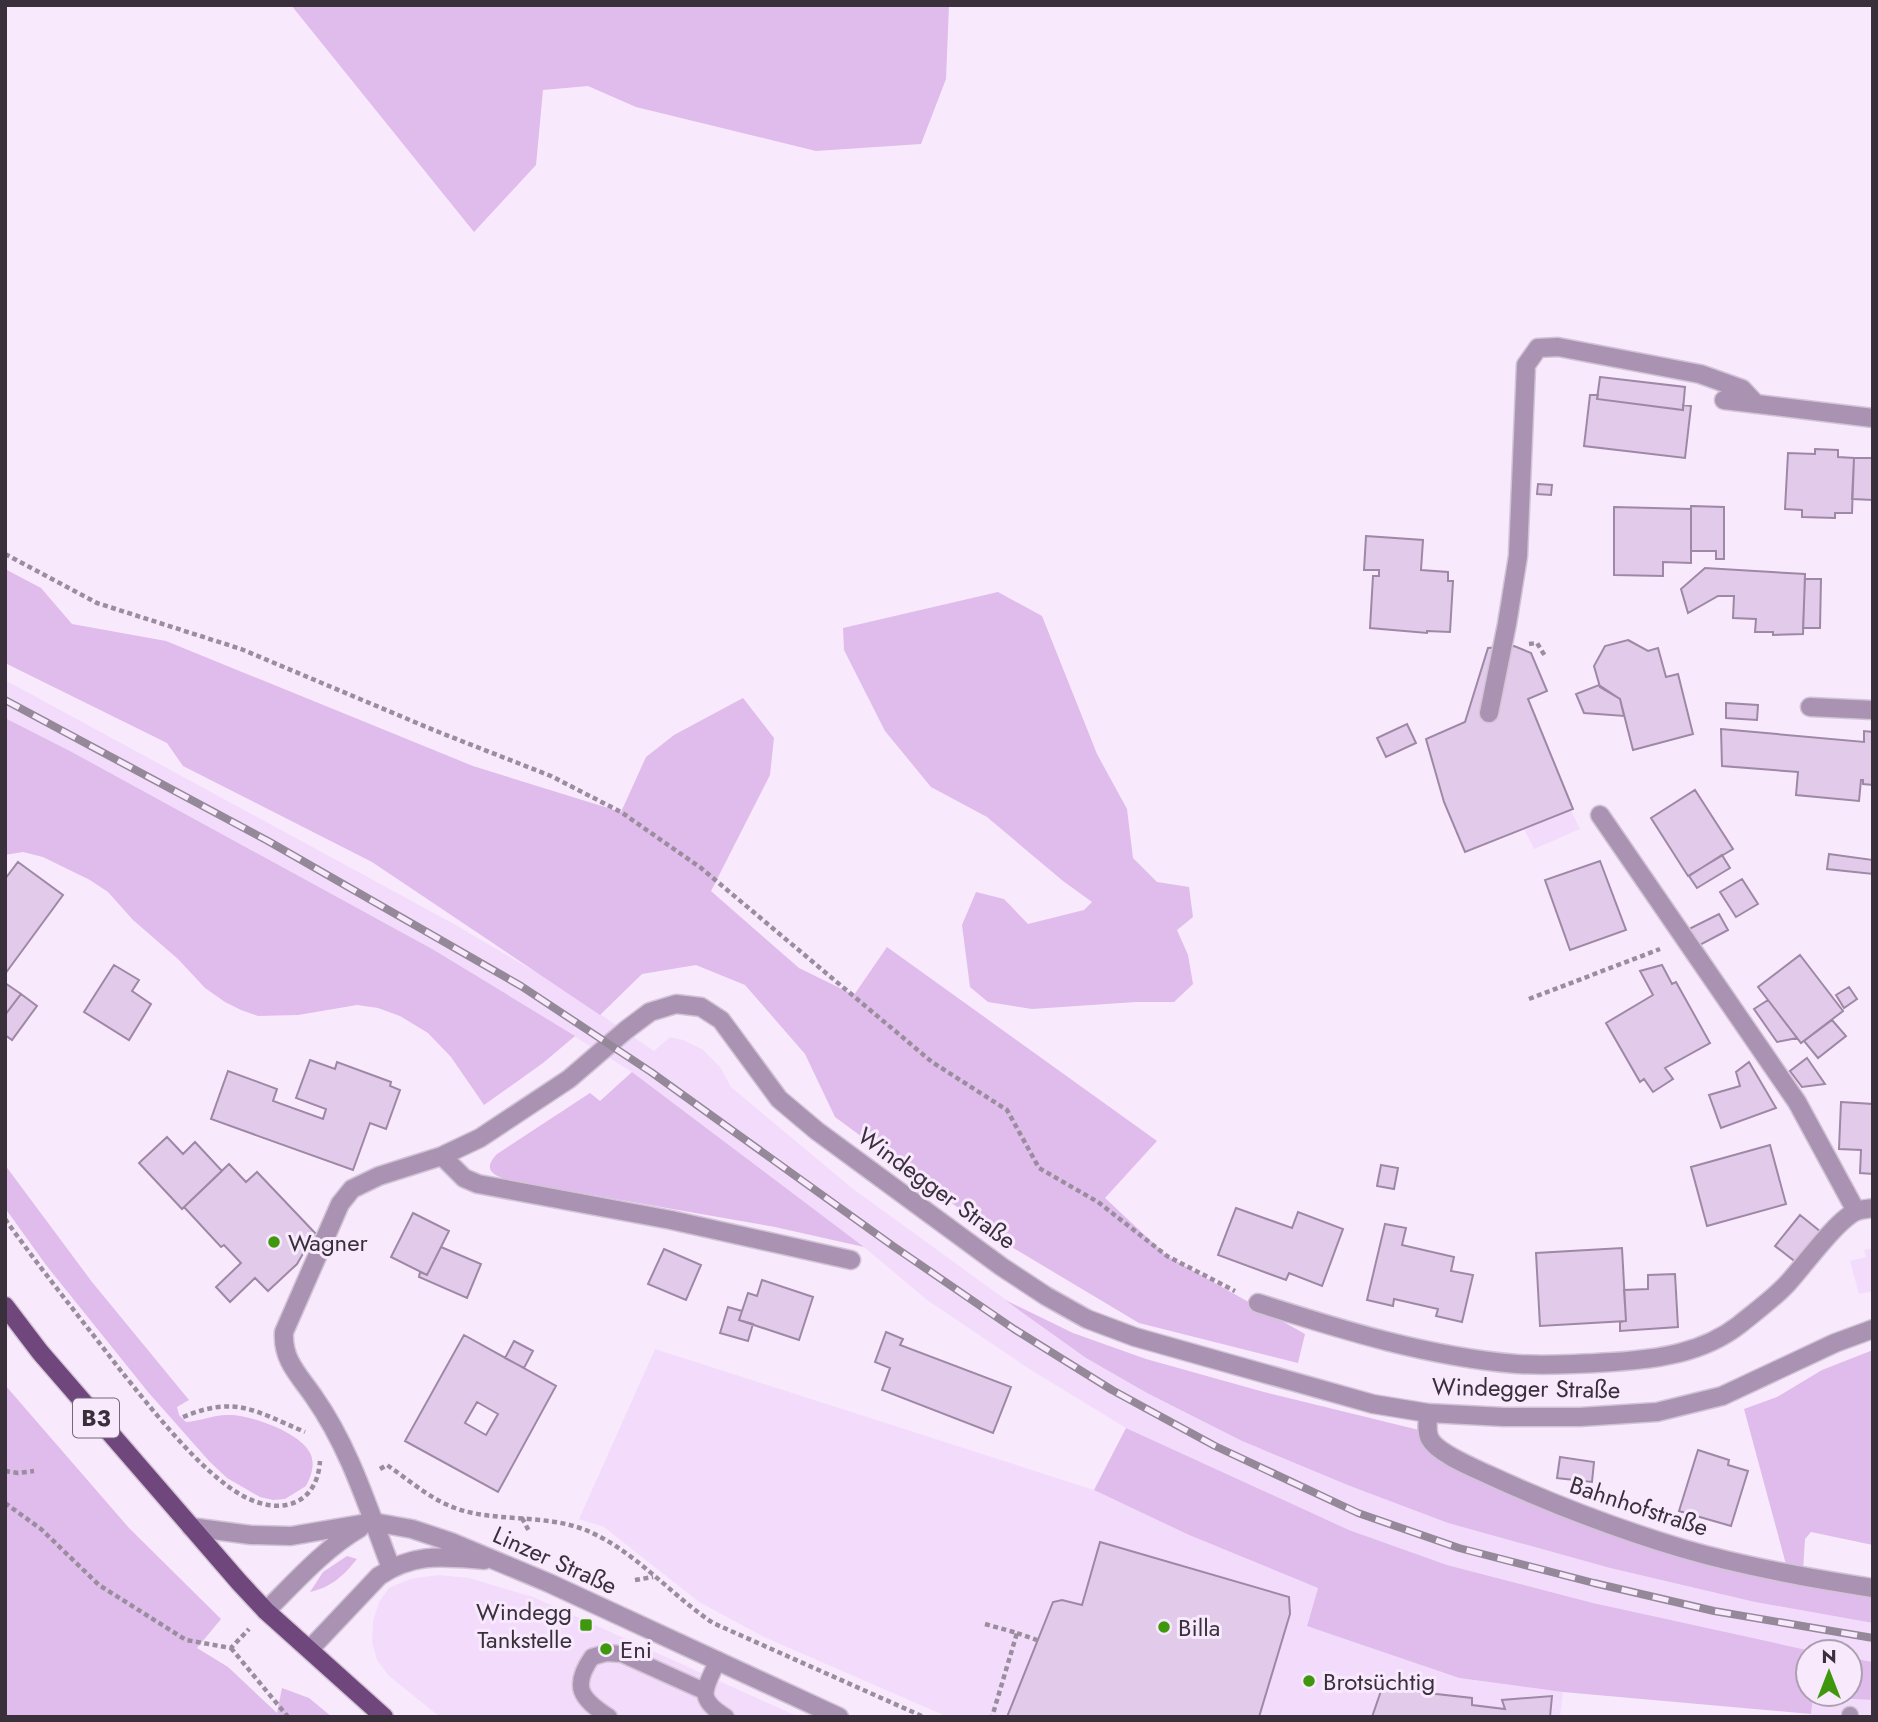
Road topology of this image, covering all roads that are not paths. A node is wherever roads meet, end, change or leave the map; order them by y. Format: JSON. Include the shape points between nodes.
{"nodes":[{"id":1,"x":1724,"y":400,"type":"dead end"},
{"id":2,"x":1756,"y":404,"type":"junction"},
{"id":3,"x":1873,"y":418,"type":"edge"},
{"id":4,"x":1810,"y":707,"type":"dead end"},
{"id":5,"x":1873,"y":710,"type":"edge"},
{"id":6,"x":1489,"y":713,"type":"dead end"},
{"id":7,"x":1600,"y":815,"type":"dead end"},
{"id":8,"x":442,"y":1156,"type":"junction"},
{"id":9,"x":1864,"y":1209,"type":"edge"},
{"id":10,"x":851,"y":1260,"type":"dead end"},
{"id":11,"x":1258,"y":1303,"type":"road end"},
{"id":12,"x":5,"y":1306,"type":"edge"},
{"id":13,"x":1873,"y":1329,"type":"edge"},
{"id":14,"x":1428,"y":1413,"type":"junction"},
{"id":15,"x":373,"y":1522,"type":"junction"},
{"id":16,"x":191,"y":1527,"type":"junction"},
{"id":17,"x":498,"y":1562,"type":"junction"},
{"id":18,"x":391,"y":1568,"type":"junction"},
{"id":19,"x":1873,"y":1588,"type":"edge"},
{"id":20,"x":267,"y":1611,"type":"junction"},
{"id":21,"x":310,"y":1649,"type":"junction"},
{"id":22,"x":718,"y":1660,"type":"junction"},
{"id":23,"x":704,"y":1691,"type":"junction"},
{"id":24,"x":384,"y":1717,"type":"edge"},
{"id":25,"x":609,"y":1717,"type":"edge"},
{"id":26,"x":726,"y":1717,"type":"edge"},
{"id":27,"x":839,"y":1717,"type":"edge"}],
"edges":[{"from":1,"to":2,"type":"street"},
{"from":2,"to":3,"type":"street"},
{"from":2,"to":6,"type":"street","via":[[1742,389],[1700,374],[1558,347],[1538,348],[1526,365],[1518,556]]},
{"from":4,"to":5,"type":"street"},
{"from":7,"to":9,"type":"street","name":"Windegger Straße","via":[[1797,1102]]},
{"from":8,"to":10,"type":"street","via":[[464,1178],[478,1184]]},
{"from":8,"to":14,"type":"street","name":"Windegger Straße","via":[[480,1138],[569,1079],[650,1012],[676,1004],[701,1007],[721,1020],[779,1099],[817,1131],[1002,1267],[1087,1319],[1373,1404]]},
{"from":8,"to":15,"type":"street","name":"Windegger Straße","via":[[352,1189],[340,1204],[284,1332],[287,1361],[344,1448]]},
{"from":9,"to":11,"type":"street","name":"Windegger Straße","via":[[1832,1232],[1786,1285],[1723,1338],[1682,1353],[1575,1364],[1518,1364],[1404,1344]]},
{"from":12,"to":16,"type":"main road","number":"B3"},
{"from":13,"to":14,"type":"street","name":"Windegger Straße","via":[[1722,1395],[1657,1412],[1580,1417]]},
{"from":14,"to":19,"type":"street","name":"Bahnhofstraße","via":[[1430,1440],[1438,1449],[1551,1504],[1686,1549]]},
{"from":15,"to":16,"type":"street","name":"Linzer Straße","via":[[291,1536]]},
{"from":15,"to":17,"type":"street","name":"Linzer Straße","via":[[412,1528]]},
{"from":15,"to":18,"type":"street","name":"Windegger Straße"},
{"from":15,"to":20,"type":"street","via":[[340,1540]]},
{"from":16,"to":20,"type":"main road","number":"B3"},
{"from":17,"to":18,"type":"street","via":[[431,1556]]},
{"from":17,"to":22,"type":"street","name":"Linzer Straße"},
{"from":18,"to":21,"type":"street"},
{"from":20,"to":21,"type":"main road","number":"B3"},
{"from":21,"to":24,"type":"main road","number":"B3"},
{"from":22,"to":23,"type":"lane"},
{"from":22,"to":27,"type":"street","name":"Linzer Straße"},
{"from":23,"to":25,"type":"lane","via":[[622,1654],[606,1653],[592,1657],[581,1682],[582,1695]]},
{"from":23,"to":26,"type":"lane","via":[[711,1708]]}]}
